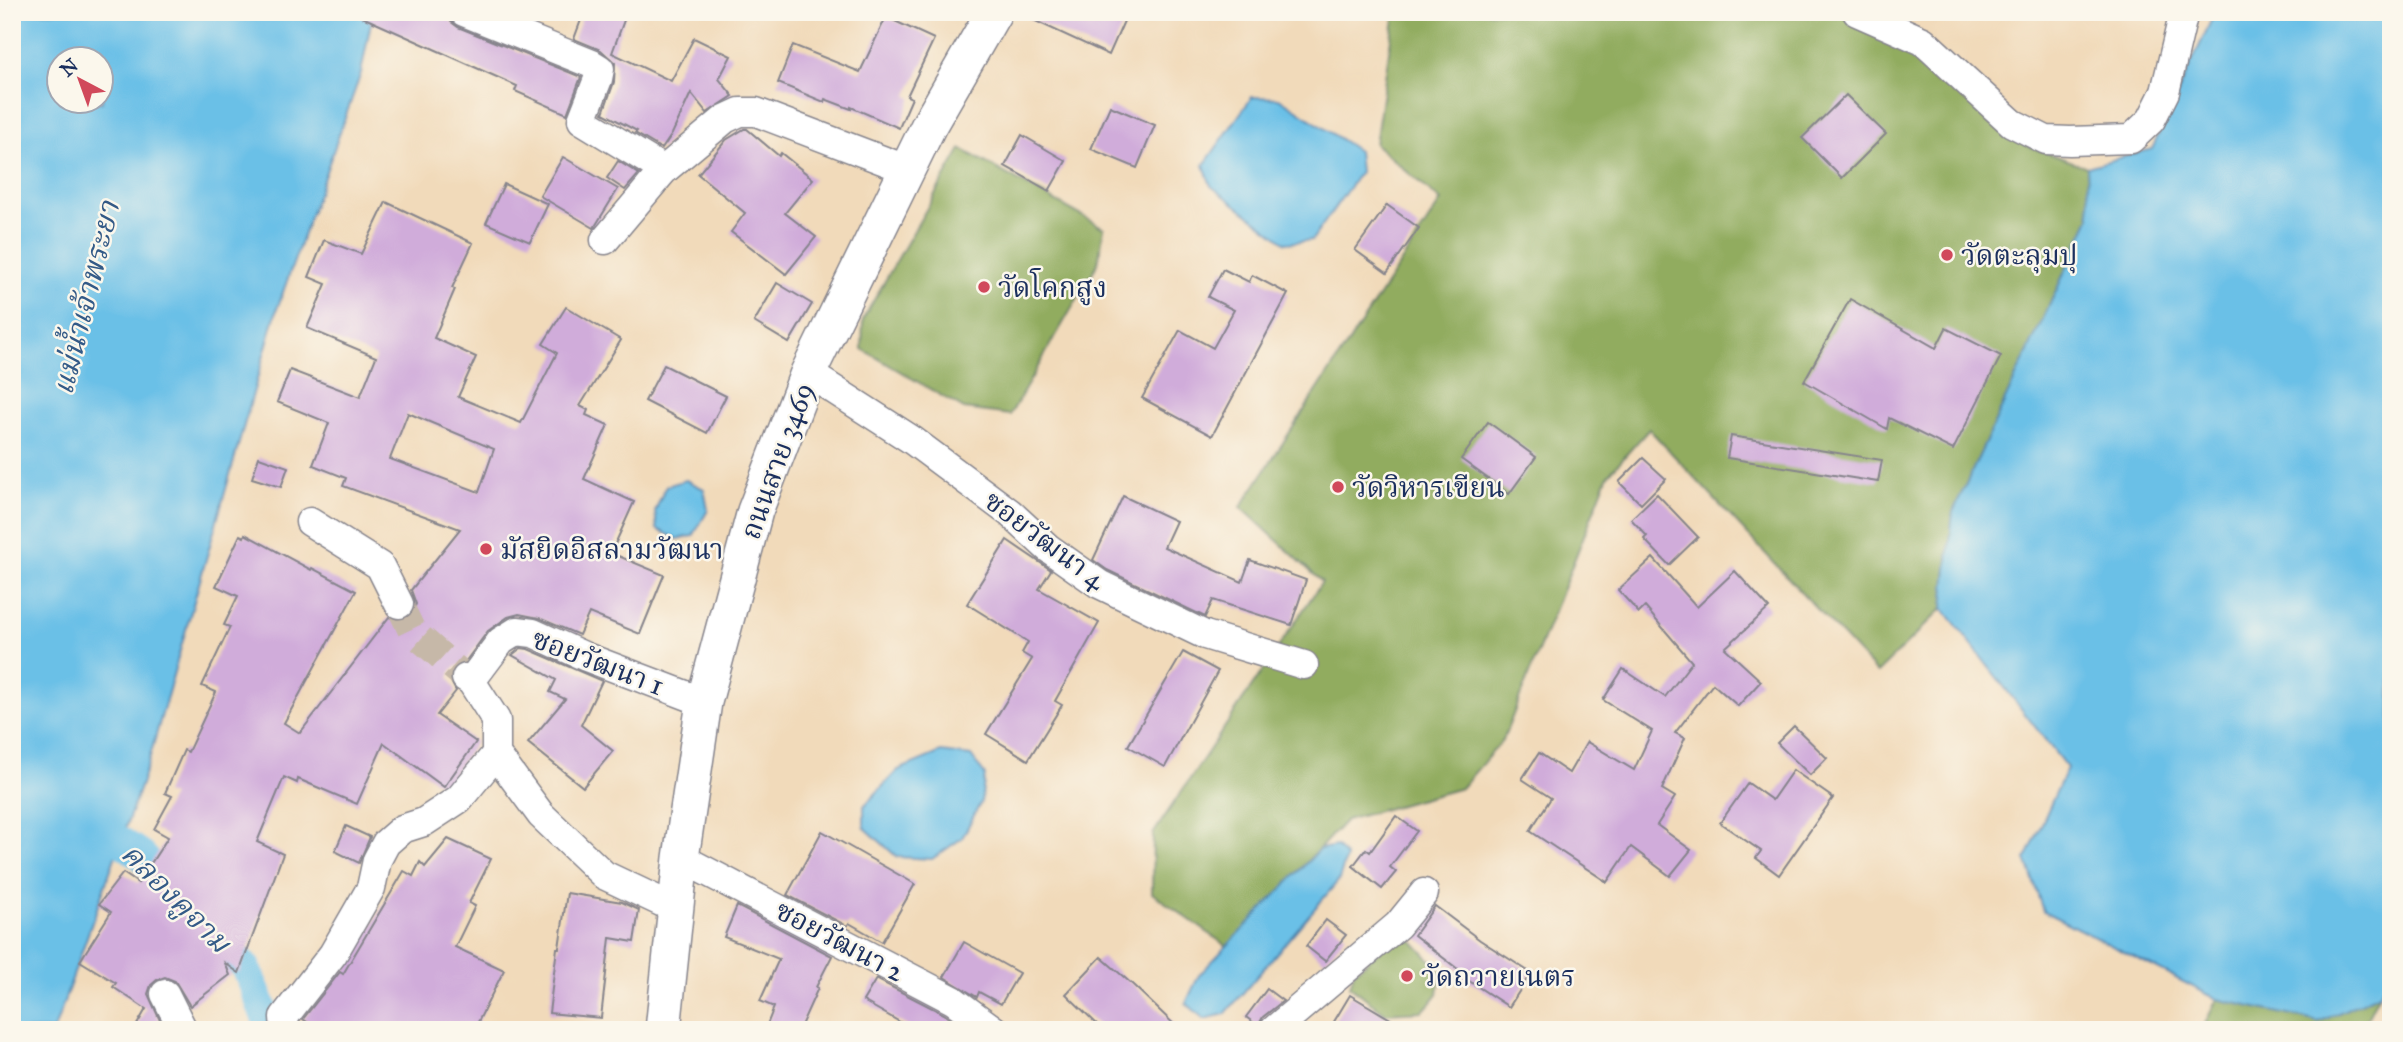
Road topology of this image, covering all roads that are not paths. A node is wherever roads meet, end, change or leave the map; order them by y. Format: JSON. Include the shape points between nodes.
{"nodes":[{"id":1,"x":464,"y":12,"type":"edge"},
{"id":2,"x":994,"y":12,"type":"edge"},
{"id":3,"x":1857,"y":12,"type":"edge"},
{"id":4,"x":2184,"y":12,"type":"edge"},
{"id":5,"x":906,"y":169,"type":"junction"},
{"id":6,"x":664,"y":170,"type":"junction"},
{"id":7,"x":605,"y":240,"type":"dead end"},
{"id":8,"x":808,"y":373,"type":"junction"},
{"id":9,"x":310,"y":522,"type":"dead end"},
{"id":10,"x":399,"y":604,"type":"tunnel mouth"},
{"id":11,"x":1304,"y":666,"type":"dead end"},
{"id":12,"x":704,"y":702,"type":"junction"},
{"id":13,"x":496,"y":754,"type":"junction"},
{"id":14,"x":681,"y":858,"type":"junction"},
{"id":15,"x":1424,"y":893,"type":"dead end"},
{"id":16,"x":676,"y":909,"type":"junction"},
{"id":17,"x":165,"y":994,"type":"dead end"},
{"id":18,"x":183,"y":1030,"type":"edge"},
{"id":19,"x":285,"y":1030,"type":"edge"},
{"id":20,"x":663,"y":1030,"type":"edge"},
{"id":21,"x":994,"y":1030,"type":"edge"},
{"id":22,"x":1274,"y":1030,"type":"edge"}],
"edges":[{"from":1,"to":6,"type":"street","via":[[600,69],[582,120]]},
{"from":2,"to":5,"type":"street","name":"ถนนสาย 3469"},
{"from":3,"to":4,"type":"street","via":[[1923,41],[2012,123],[2046,140],[2070,141],[2131,139],[2151,120],[2165,92]]},
{"from":5,"to":6,"type":"street","via":[[756,112],[740,112],[725,119]]},
{"from":5,"to":8,"type":"street","name":"ถนนสาย 3469"},
{"from":6,"to":7,"type":"street"},
{"from":8,"to":11,"type":"street","name":"ซอยวัฒนา 4","via":[[912,440],[1099,584],[1205,635]]},
{"from":8,"to":12,"type":"street","name":"ถนนสาย 3469","via":[[755,511]]},
{"from":9,"to":10,"type":"street","via":[[380,566]]},
{"from":12,"to":13,"type":"street","name":"ซอยวัฒนา 1","via":[[517,631],[501,641],[469,679],[496,720]]},
{"from":12,"to":14,"type":"street","name":"ถนนสาย 3469"},
{"from":13,"to":16,"type":"street","via":[[541,815],[604,875]]},
{"from":13,"to":19,"type":"street","via":[[459,799],[424,822],[402,829],[386,843],[371,888],[333,954],[285,1017]]},
{"from":14,"to":16,"type":"street","name":"ถนนสาย 3469"},
{"from":14,"to":21,"type":"street","name":"ซอยวัฒนา 2","via":[[953,1000]]},
{"from":15,"to":22,"type":"street","via":[[1398,925]]},
{"from":16,"to":20,"type":"street","name":"ถนนสาย 3469"},
{"from":17,"to":18,"type":"street"}]}
